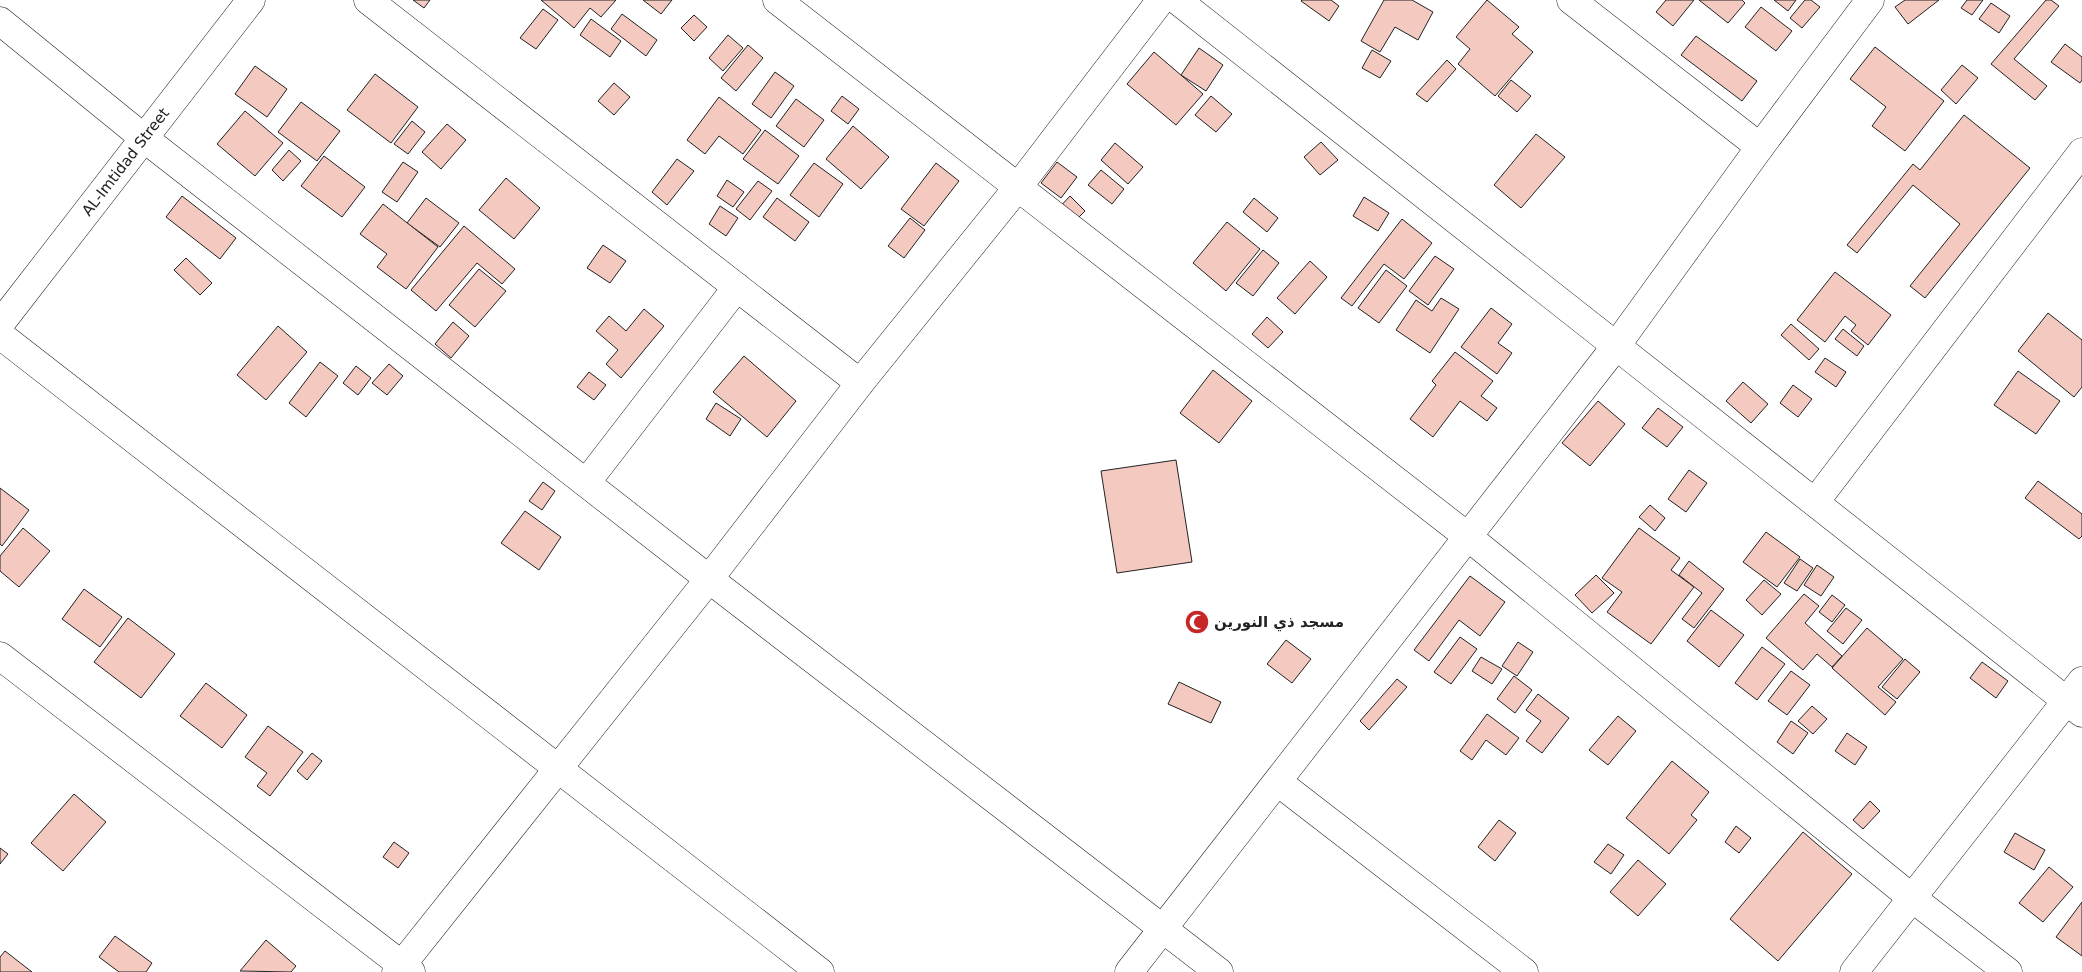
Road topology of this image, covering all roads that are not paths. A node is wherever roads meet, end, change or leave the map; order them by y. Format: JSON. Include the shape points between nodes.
{"nodes":[{"id":1,"x":251,"y":0,"type":"edge"},
{"id":2,"x":368,"y":0,"type":"edge"},
{"id":3,"x":777,"y":0,"type":"edge"},
{"id":4,"x":1161,"y":0,"type":"edge"},
{"id":5,"x":1177,"y":0,"type":"edge"},
{"id":6,"x":1571,"y":0,"type":"edge"},
{"id":7,"x":1870,"y":0,"type":"edge"},
{"id":8,"x":0,"y":21,"type":"edge"},
{"id":9,"x":145,"y":139,"type":"junction"},
{"id":10,"x":1760,"y":147,"type":"junction"},
{"id":11,"x":2080,"y":157,"type":"edge"},
{"id":12,"x":1018,"y":187,"type":"junction"},
{"id":13,"x":737,"y":288,"type":"junction"},
{"id":14,"x":0,"y":324,"type":"edge"},
{"id":15,"x":0,"y":336,"type":"edge"},
{"id":16,"x":1616,"y":346,"type":"junction"},
{"id":17,"x":860,"y":383,"type":"junction"},
{"id":18,"x":586,"y":483,"type":"junction"},
{"id":19,"x":1815,"y":502,"type":"junction"},
{"id":20,"x":1467,"y":536,"type":"junction"},
{"id":21,"x":709,"y":579,"type":"junction"},
{"id":22,"x":0,"y":656,"type":"edge"},
{"id":23,"x":2077,"y":698,"type":"edge"},
{"id":24,"x":559,"y":769,"type":"junction"},
{"id":25,"x":1278,"y":782,"type":"junction"},
{"id":26,"x":1912,"y":898,"type":"junction"},
{"id":27,"x":1164,"y":929,"type":"junction"},
{"id":28,"x":403,"y":970,"type":"edge"},
{"id":29,"x":820,"y":972,"type":"edge"},
{"id":30,"x":1129,"y":972,"type":"edge"},
{"id":31,"x":1218,"y":972,"type":"edge"},
{"id":32,"x":1524,"y":972,"type":"edge"},
{"id":33,"x":1854,"y":972,"type":"edge"},
{"id":34,"x":2008,"y":972,"type":"edge"}],
"edges":[{"from":1,"to":9,"type":"street","name":"AL-Imtidad Street"},
{"from":2,"to":13,"type":"street"},
{"from":3,"to":12,"type":"street"},
{"from":4,"to":12,"type":"street"},
{"from":5,"to":16,"type":"street"},
{"from":6,"to":10,"type":"street"},
{"from":7,"to":10,"type":"street"},
{"from":8,"to":9,"type":"street"},
{"from":9,"to":14,"type":"street","name":"AL-Imtidad Street"},
{"from":9,"to":18,"type":"street"},
{"from":10,"to":16,"type":"street"},
{"from":11,"to":19,"type":"street"},
{"from":12,"to":17,"type":"street"},
{"from":12,"to":20,"type":"street"},
{"from":13,"to":17,"type":"street"},
{"from":13,"to":18,"type":"street"},
{"from":15,"to":24,"type":"street"},
{"from":16,"to":19,"type":"street"},
{"from":16,"to":20,"type":"street"},
{"from":17,"to":21,"type":"street"},
{"from":18,"to":21,"type":"street"},
{"from":19,"to":23,"type":"street"},
{"from":20,"to":25,"type":"street"},
{"from":20,"to":26,"type":"street"},
{"from":21,"to":24,"type":"street"},
{"from":21,"to":27,"type":"street"},
{"from":22,"to":28,"type":"street"},
{"from":23,"to":26,"type":"street"},
{"from":24,"to":28,"type":"street"},
{"from":24,"to":29,"type":"street"},
{"from":25,"to":27,"type":"street"},
{"from":25,"to":32,"type":"street"},
{"from":26,"to":33,"type":"street"},
{"from":26,"to":34,"type":"street"},
{"from":27,"to":30,"type":"street"},
{"from":27,"to":31,"type":"street"}]}
